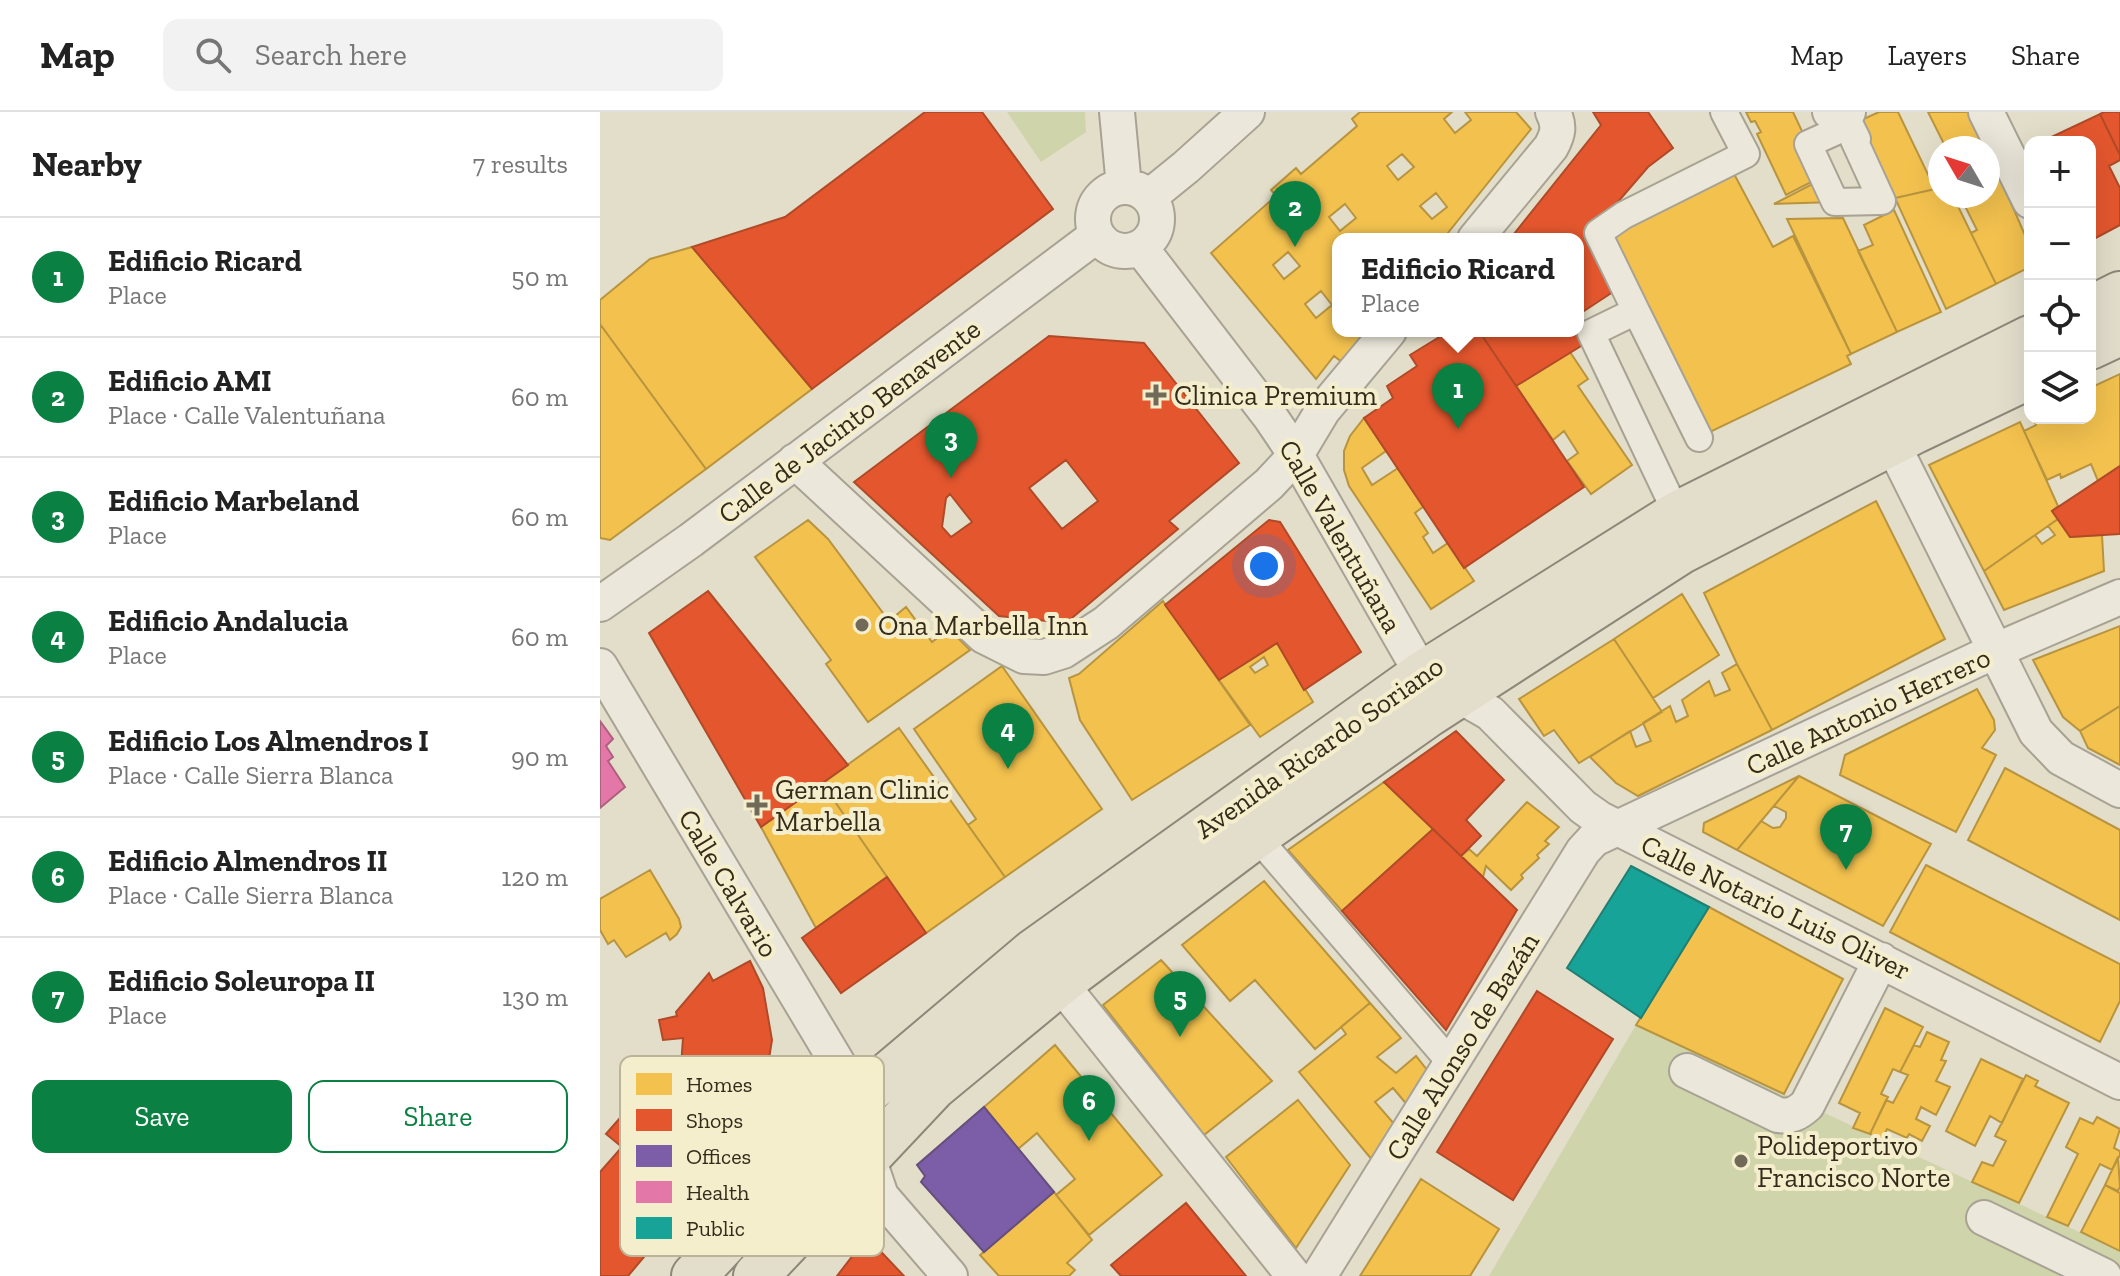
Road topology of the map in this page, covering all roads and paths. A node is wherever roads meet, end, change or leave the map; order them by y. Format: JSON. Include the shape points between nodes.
{"nodes":[{"id":1,"x":1117,"y":112,"type":"edge"},
{"id":2,"x":1247,"y":112,"type":"edge"},
{"id":3,"x":1724,"y":112,"type":"edge"},
{"id":4,"x":1830,"y":112,"type":"edge"},
{"id":5,"x":1848,"y":112,"type":"edge"},
{"id":6,"x":1986,"y":112,"type":"edge"},
{"id":7,"x":1560,"y":115,"type":"edge"},
{"id":8,"x":2024,"y":189,"type":"edge"},
{"id":9,"x":1137,"y":192,"type":"junction"},
{"id":10,"x":1480,"y":233,"type":"edge"},
{"id":11,"x":1097,"y":235,"type":"junction"},
{"id":12,"x":1140,"y":247,"type":"junction"},
{"id":13,"x":2120,"y":294,"type":"edge"},
{"id":14,"x":2096,"y":306,"type":"edge"},
{"id":15,"x":1636,"y":311,"type":"junction"},
{"id":16,"x":2120,"y":333,"type":"edge"},
{"id":17,"x":1384,"y":337,"type":"edge"},
{"id":18,"x":2024,"y":341,"type":"edge"},
{"id":19,"x":2096,"y":344,"type":"edge"},
{"id":20,"x":2024,"y":379,"type":"edge"},
{"id":21,"x":1699,"y":438,"type":"dead end"},
{"id":22,"x":1892,"y":443,"type":"junction"},
{"id":23,"x":1296,"y":455,"type":"junction"},
{"id":24,"x":795,"y":461,"type":"junction"},
{"id":25,"x":1677,"y":514,"type":"junction"},
{"id":26,"x":2120,"y":597,"type":"edge"},
{"id":27,"x":600,"y":604,"type":"edge"},
{"id":28,"x":1997,"y":650,"type":"junction"},
{"id":29,"x":600,"y":666,"type":"edge"},
{"id":30,"x":1441,"y":684,"type":"junction"},
{"id":31,"x":2120,"y":790,"type":"edge"},
{"id":32,"x":1618,"y":829,"type":"junction"},
{"id":33,"x":1256,"y":836,"type":"junction"},
{"id":34,"x":1881,"y":960,"type":"junction"},
{"id":35,"x":1060,"y":983,"type":"junction"},
{"id":36,"x":833,"y":1056,"type":"edge"},
{"id":37,"x":1451,"y":1063,"type":"junction"},
{"id":38,"x":1687,"y":1071,"type":"dead end"},
{"id":39,"x":884,"y":1078,"type":"edge"},
{"id":40,"x":2120,"y":1082,"type":"edge"},
{"id":41,"x":934,"y":1087,"type":"junction"},
{"id":42,"x":884,"y":1101,"type":"edge"},
{"id":43,"x":884,"y":1138,"type":"edge"},
{"id":44,"x":884,"y":1199,"type":"edge"},
{"id":45,"x":1984,"y":1218,"type":"dead end"},
{"id":46,"x":713,"y":1256,"type":"edge"},
{"id":47,"x":774,"y":1256,"type":"edge"},
{"id":48,"x":694,"y":1276,"type":"edge"},
{"id":49,"x":756,"y":1276,"type":"edge"},
{"id":50,"x":950,"y":1276,"type":"edge"},
{"id":51,"x":1294,"y":1276,"type":"edge"},
{"id":52,"x":1319,"y":1276,"type":"edge"},
{"id":53,"x":2104,"y":1276,"type":"edge"}],
"edges":[{"from":1,"to":9,"type":"street"},
{"from":2,"to":9,"type":"street"},
{"from":3,"to":15,"type":"street","via":[[1746,154],[1598,233]]},
{"from":4,"to":5,"type":"street"},
{"from":6,"to":8,"type":"street"},
{"from":7,"to":10,"type":"street","via":[[1551,147]]},
{"from":9,"to":11,"type":"street","via":[[1104,194],[1093,224]]},
{"from":9,"to":12,"type":"street","via":[[1157,216],[1153,236]]},
{"from":11,"to":12,"type":"street","via":[[1120,251]]},
{"from":11,"to":24,"type":"street","name":"Calle de Jacinto Benavente"},
{"from":12,"to":23,"type":"street","name":"Calle Valentuñana"},
{"from":13,"to":14,"type":"main road"},
{"from":15,"to":21,"type":"street"},
{"from":15,"to":25,"type":"street","via":[[1591,333],[1604,376]]},
{"from":16,"to":19,"type":"main road"},
{"from":17,"to":23,"type":"street","via":[[1323,410]]},
{"from":18,"to":25,"type":"main road","name":"Avenida Ricardo Soriano"},
{"from":20,"to":22,"type":"main road","name":"Avenida Ricardo Soriano"},
{"from":22,"to":28,"type":"street"},
{"from":22,"to":30,"type":"main road","name":"Avenida Ricardo Soriano"},
{"from":23,"to":24,"type":"street","via":[[1260,492],[1084,639],[1044,657],[1024,656],[984,636]]},
{"from":23,"to":30,"type":"street","name":"Calle Valentuñana"},
{"from":24,"to":27,"type":"street","name":"Calle de Jacinto Benavente"},
{"from":25,"to":30,"type":"main road","name":"Avenida Ricardo Soriano"},
{"from":26,"to":28,"type":"street","name":"Calle Antonio Herrero"},
{"from":28,"to":31,"type":"street","via":[[2036,732],[2061,758]]},
{"from":28,"to":32,"type":"street","name":"Calle Antonio Herrero"},
{"from":29,"to":36,"type":"street","name":"Calle Calvario"},
{"from":30,"to":32,"type":"street","name":"Calle Notario Luis Oliver","via":[[1490,713],[1583,807]]},
{"from":30,"to":33,"type":"main road","name":"Avenida Ricardo Soriano"},
{"from":30,"to":39,"type":"main road","name":"Avenida Ricardo Soriano","via":[[1033,952]]},
{"from":32,"to":34,"type":"street","name":"Calle Notario Luis Oliver"},
{"from":32,"to":37,"type":"street","name":"Calle Alonso de Bazán","via":[[1594,839],[1583,851]]},
{"from":33,"to":35,"type":"main road","name":"Avenida Ricardo Soriano"},
{"from":33,"to":37,"type":"street"},
{"from":34,"to":38,"type":"street","via":[[1799,1112],[1778,1115]]},
{"from":34,"to":40,"type":"street","name":"Calle Notario Luis Oliver"},
{"from":35,"to":41,"type":"main road","name":"Avenida Ricardo Soriano"},
{"from":35,"to":51,"type":"street"},
{"from":37,"to":52,"type":"street","name":"Calle Alonso de Bazán"},
{"from":41,"to":42,"type":"main road"},
{"from":41,"to":43,"type":"main road","name":"Avenida Ricardo Soriano"},
{"from":44,"to":50,"type":"street"},
{"from":45,"to":53,"type":"street"},
{"from":46,"to":48,"type":"main road","name":"Avenida Ricardo Soriano"},
{"from":47,"to":49,"type":"main road","name":"Avenida Ricardo Soriano"}]}
